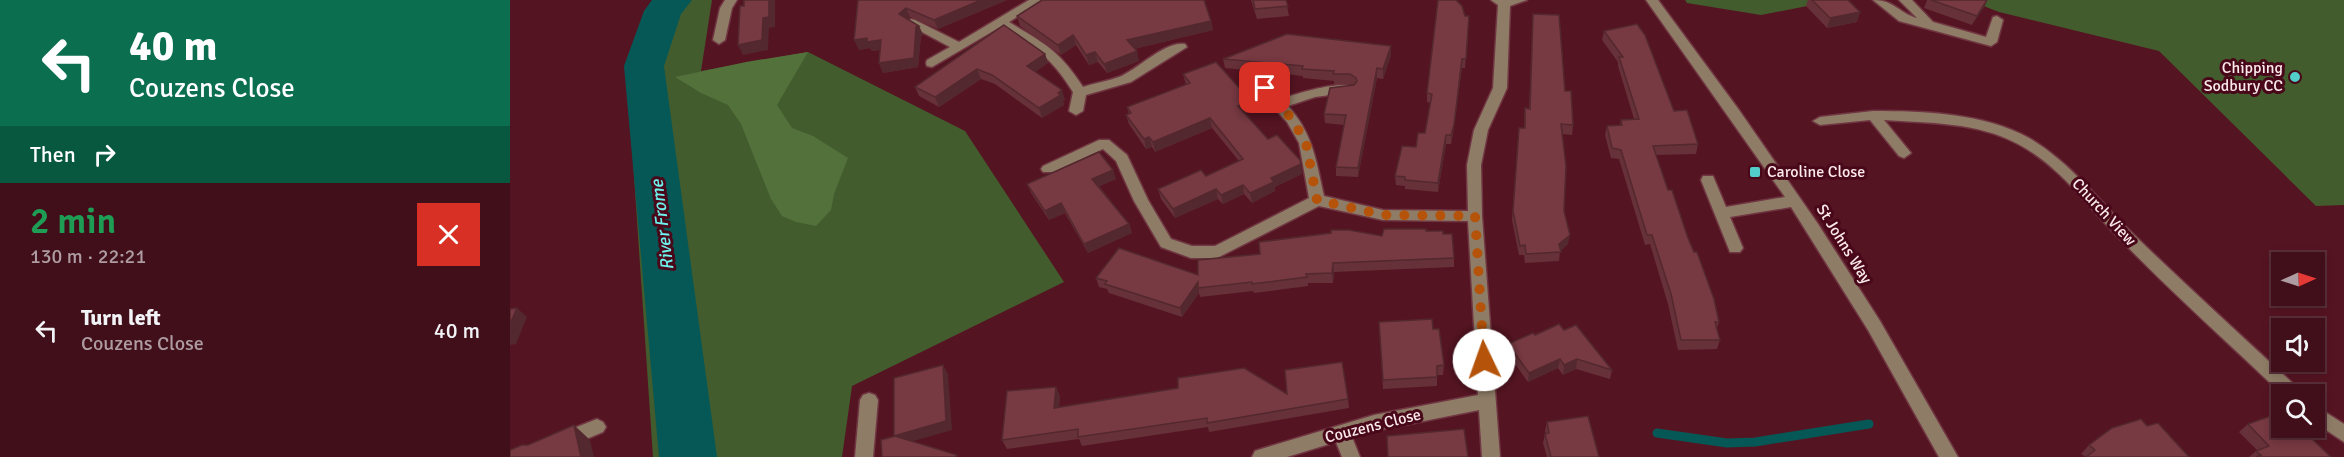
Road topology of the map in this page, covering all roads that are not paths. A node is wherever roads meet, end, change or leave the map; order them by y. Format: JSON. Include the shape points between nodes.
{"nodes":[{"id":1,"x":731,"y":0,"type":"edge"},
{"id":2,"x":1037,"y":0,"type":"edge"},
{"id":3,"x":1521,"y":0,"type":"edge"},
{"id":4,"x":1652,"y":0,"type":"edge"},
{"id":5,"x":1879,"y":0,"type":"edge"},
{"id":6,"x":1905,"y":0,"type":"edge"},
{"id":7,"x":1500,"y":2,"type":"edge"},
{"id":8,"x":1997,"y":20,"type":"dead end"},
{"id":9,"x":1000,"y":22,"type":"junction"},
{"id":10,"x":911,"y":23,"type":"edge"},
{"id":11,"x":1928,"y":24,"type":"junction"},
{"id":12,"x":719,"y":40,"type":"dead end"},
{"id":13,"x":958,"y":46,"type":"junction"},
{"id":14,"x":1181,"y":47,"type":"dead end"},
{"id":15,"x":932,"y":63,"type":"dead end"},
{"id":16,"x":1265,"y":88,"type":"dead end"},
{"id":17,"x":1349,"y":88,"type":"edge"},
{"id":18,"x":1080,"y":92,"type":"junction"},
{"id":19,"x":1279,"y":104,"type":"junction"},
{"id":20,"x":1076,"y":111,"type":"dead end"},
{"id":21,"x":1873,"y":115,"type":"junction"},
{"id":22,"x":1821,"y":121,"type":"dead end"},
{"id":23,"x":1904,"y":153,"type":"dead end"},
{"id":24,"x":1048,"y":169,"type":"dead end"},
{"id":25,"x":1708,"y":180,"type":"dead end"},
{"id":26,"x":1317,"y":200,"type":"junction"},
{"id":27,"x":1795,"y":201,"type":"junction"},
{"id":28,"x":1721,"y":213,"type":"junction"},
{"id":29,"x":1475,"y":216,"type":"junction"},
{"id":30,"x":1735,"y":248,"type":"dead end"},
{"id":31,"x":2282,"y":384,"type":"edge"},
{"id":32,"x":869,"y":400,"type":"dead end"},
{"id":33,"x":1486,"y":401,"type":"junction"},
{"id":34,"x":2325,"y":420,"type":"edge"},
{"id":35,"x":597,"y":427,"type":"dead end"},
{"id":36,"x":1342,"y":433,"type":"junction"},
{"id":37,"x":2344,"y":434,"type":"edge"},
{"id":38,"x":544,"y":448,"type":"edge"},
{"id":39,"x":864,"y":457,"type":"edge"},
{"id":40,"x":1261,"y":457,"type":"edge"},
{"id":41,"x":1351,"y":457,"type":"edge"},
{"id":42,"x":1491,"y":457,"type":"edge"},
{"id":43,"x":1949,"y":457,"type":"edge"}],
"edges":[{"from":1,"to":12,"type":"street"},
{"from":2,"to":9,"type":"street"},
{"from":3,"to":7,"type":"street"},
{"from":4,"to":27,"type":"street","name":"St Johns Way","via":[[1722,93]]},
{"from":5,"to":11,"type":"street","via":[[1896,15]]},
{"from":6,"to":11,"type":"street"},
{"from":7,"to":29,"type":"street","via":[[1500,88],[1481,130],[1474,165]]},
{"from":8,"to":11,"type":"street","via":[[1991,42]]},
{"from":9,"to":13,"type":"street"},
{"from":9,"to":18,"type":"street","via":[[1051,53]]},
{"from":10,"to":13,"type":"street"},
{"from":13,"to":15,"type":"street"},
{"from":14,"to":18,"type":"street","via":[[1126,79]]},
{"from":16,"to":19,"type":"street"},
{"from":17,"to":19,"type":"street"},
{"from":18,"to":20,"type":"street"},
{"from":19,"to":26,"type":"street","via":[[1306,143]]},
{"from":21,"to":22,"type":"street","name":"Church View"},
{"from":21,"to":23,"type":"street"},
{"from":21,"to":31,"type":"street","name":"Church View","via":[[1983,125],[2038,149],[2066,171],[2120,230]]},
{"from":24,"to":26,"type":"street","via":[[1104,143],[1122,158],[1166,243],[1191,252],[1217,252]]},
{"from":25,"to":28,"type":"street"},
{"from":26,"to":29,"type":"street","via":[[1383,215]]},
{"from":27,"to":28,"type":"street"},
{"from":27,"to":43,"type":"street","name":"St Johns Way","via":[[1863,308]]},
{"from":28,"to":30,"type":"street"},
{"from":29,"to":33,"type":"street"},
{"from":32,"to":39,"type":"street"},
{"from":33,"to":36,"type":"street","name":"Couzens Close"},
{"from":33,"to":42,"type":"street"},
{"from":34,"to":37,"type":"street"},
{"from":35,"to":38,"type":"street"},
{"from":36,"to":40,"type":"street","name":"Couzens Close"},
{"from":36,"to":41,"type":"street"}]}
